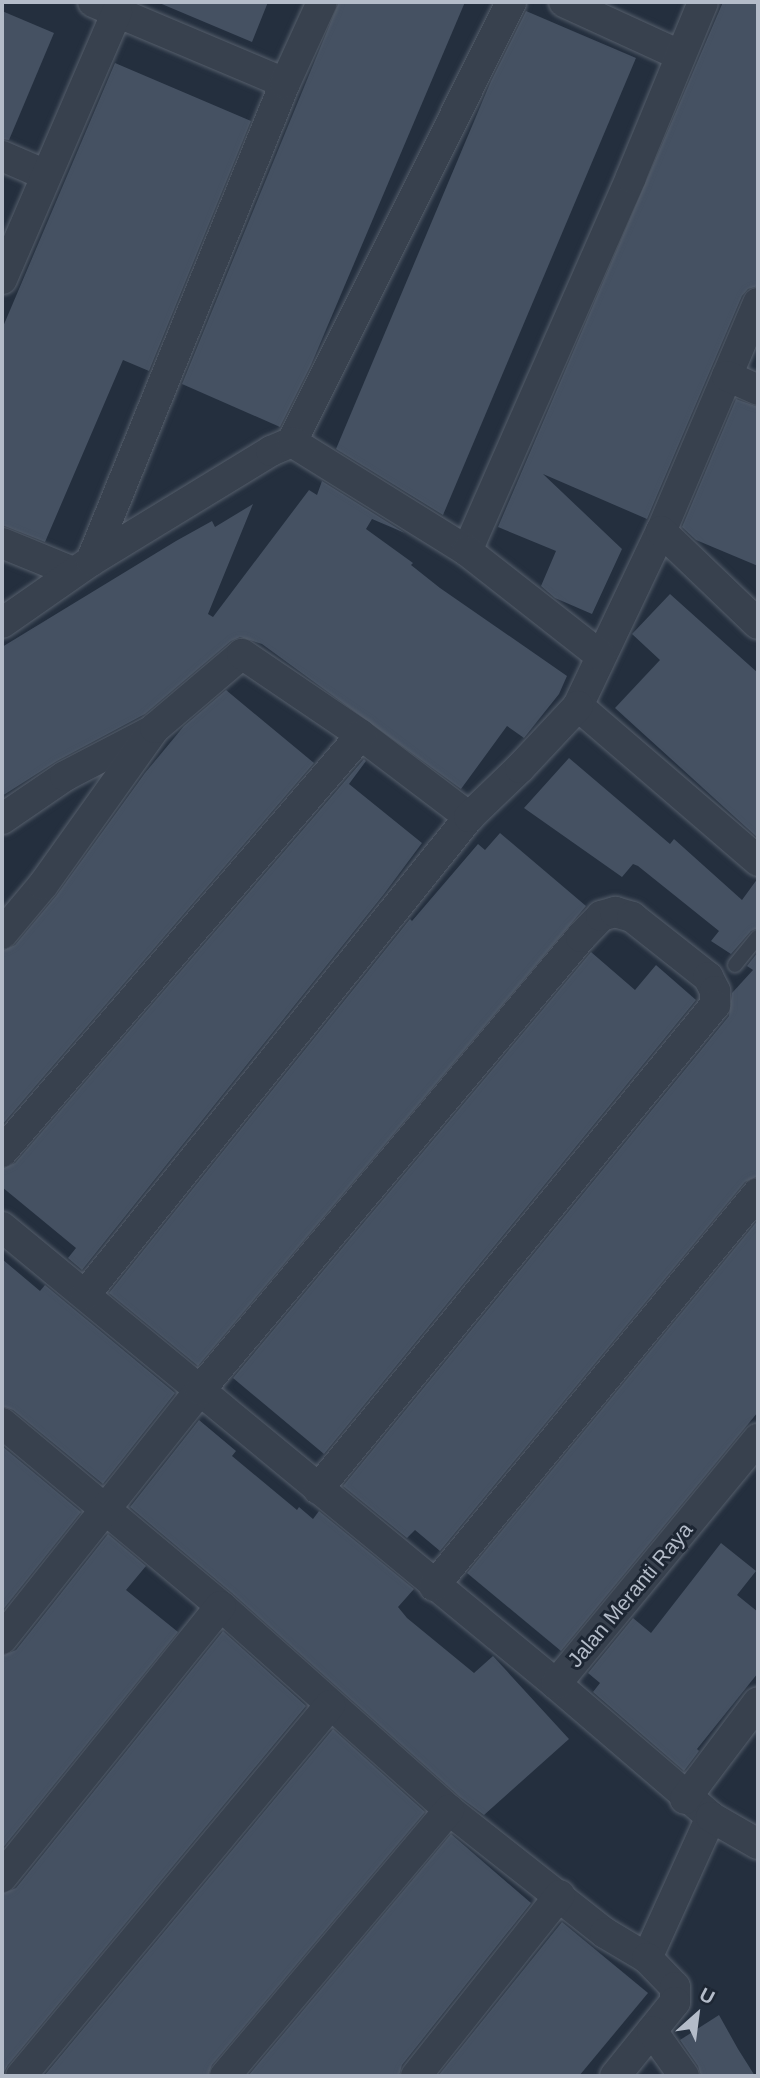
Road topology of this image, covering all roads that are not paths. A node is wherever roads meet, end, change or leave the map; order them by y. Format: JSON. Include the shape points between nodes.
{"nodes":[{"id":1,"x":322,"y":2,"type":"edge"},
{"id":2,"x":511,"y":2,"type":"edge"},
{"id":3,"x":564,"y":2,"type":"edge"},
{"id":4,"x":703,"y":2,"type":"edge"},
{"id":5,"x":105,"y":7,"type":"edge"},
{"id":6,"x":680,"y":55,"type":"junction"},
{"id":7,"x":285,"y":83,"type":"junction"},
{"id":8,"x":2,"y":156,"type":"edge"},
{"id":9,"x":47,"y":175,"type":"junction"},
{"id":10,"x":2,"y":279,"type":"edge"},
{"id":11,"x":758,"y":303,"type":"edge"},
{"id":12,"x":727,"y":376,"type":"junction"},
{"id":13,"x":758,"y":390,"type":"edge"},
{"id":14,"x":292,"y":442,"type":"junction"},
{"id":15,"x":661,"y":531,"type":"junction"},
{"id":16,"x":2,"y":543,"type":"edge"},
{"id":17,"x":467,"y":551,"type":"junction"},
{"id":18,"x":82,"y":567,"type":"junction"},
{"id":19,"x":709,"y":577,"type":"junction"},
{"id":20,"x":758,"y":592,"type":"edge"},
{"id":21,"x":2,"y":623,"type":"edge"},
{"id":22,"x":758,"y":624,"type":"edge"},
{"id":23,"x":601,"y":656,"type":"junction"},
{"id":24,"x":578,"y":706,"type":"junction"},
{"id":25,"x":155,"y":728,"type":"junction"},
{"id":26,"x":361,"y":735,"type":"junction"},
{"id":27,"x":468,"y":817,"type":"junction"},
{"id":28,"x":2,"y":819,"type":"edge"},
{"id":29,"x":758,"y":861,"type":"edge"},
{"id":30,"x":2,"y":934,"type":"edge"},
{"id":31,"x":758,"y":937,"type":"edge"},
{"id":32,"x":735,"y":965,"type":"dead end"},
{"id":33,"x":2,"y":1152,"type":"edge"},
{"id":34,"x":758,"y":1193,"type":"edge"},
{"id":35,"x":2,"y":1227,"type":"edge"},
{"id":36,"x":85,"y":1295,"type":"junction"},
{"id":37,"x":200,"y":1390,"type":"junction"},
{"id":38,"x":2,"y":1423,"type":"edge"},
{"id":39,"x":758,"y":1438,"type":"edge"},
{"id":40,"x":318,"y":1489,"type":"junction"},
{"id":41,"x":107,"y":1507,"type":"junction"},
{"id":42,"x":434,"y":1586,"type":"junction"},
{"id":43,"x":220,"y":1606,"type":"junction"},
{"id":44,"x":6,"y":1626,"type":"edge"},
{"id":45,"x":556,"y":1684,"type":"junction"},
{"id":46,"x":758,"y":1702,"type":"edge"},
{"id":47,"x":330,"y":1705,"type":"junction"},
{"id":48,"x":685,"y":1798,"type":"junction"},
{"id":49,"x":449,"y":1810,"type":"junction"},
{"id":50,"x":710,"y":1817,"type":"junction"},
{"id":51,"x":758,"y":1844,"type":"edge"},
{"id":52,"x":2,"y":1877,"type":"edge"},
{"id":53,"x":560,"y":1895,"type":"junction"},
{"id":54,"x":647,"y":1958,"type":"junction"},
{"id":55,"x":652,"y":2031,"type":"junction"},
{"id":56,"x":21,"y":2076,"type":"edge"},
{"id":57,"x":225,"y":2076,"type":"edge"},
{"id":58,"x":416,"y":2076,"type":"edge"},
{"id":59,"x":615,"y":2076,"type":"edge"},
{"id":60,"x":684,"y":2076,"type":"edge"}],
"edges":[{"from":1,"to":7,"type":"street"},
{"from":2,"to":14,"type":"street"},
{"from":3,"to":6,"type":"street"},
{"from":4,"to":6,"type":"street"},
{"from":5,"to":7,"type":"street"},
{"from":5,"to":9,"type":"street"},
{"from":6,"to":17,"type":"street"},
{"from":7,"to":18,"type":"street"},
{"from":8,"to":9,"type":"street"},
{"from":9,"to":10,"type":"street"},
{"from":11,"to":12,"type":"street"},
{"from":12,"to":13,"type":"street"},
{"from":12,"to":15,"type":"street"},
{"from":14,"to":17,"type":"street"},
{"from":14,"to":18,"type":"street"},
{"from":15,"to":19,"type":"street"},
{"from":15,"to":23,"type":"street"},
{"from":16,"to":18,"type":"street"},
{"from":17,"to":23,"type":"street"},
{"from":18,"to":21,"type":"street"},
{"from":19,"to":20,"type":"street"},
{"from":19,"to":22,"type":"street"},
{"from":23,"to":24,"type":"street"},
{"from":24,"to":27,"type":"street"},
{"from":24,"to":29,"type":"street"},
{"from":25,"to":26,"type":"street","via":[[242,653]]},
{"from":25,"to":28,"type":"street","via":[[65,776]]},
{"from":25,"to":30,"type":"street","via":[[43,886]]},
{"from":26,"to":27,"type":"street"},
{"from":26,"to":33,"type":"street"},
{"from":27,"to":36,"type":"street"},
{"from":31,"to":32,"type":"lane"},
{"from":34,"to":42,"type":"street"},
{"from":35,"to":36,"type":"street"},
{"from":36,"to":37,"type":"street"},
{"from":37,"to":40,"type":"street"},
{"from":37,"to":40,"type":"street","via":[[601,916],[615,912],[632,917],[708,977],[716,990],[715,1005],[706,1019]]},
{"from":37,"to":41,"type":"street"},
{"from":38,"to":41,"type":"street"},
{"from":39,"to":45,"type":"street","name":"Jalan Meranti Raya"},
{"from":40,"to":42,"type":"street"},
{"from":41,"to":43,"type":"street"},
{"from":41,"to":44,"type":"street"},
{"from":42,"to":45,"type":"street"},
{"from":43,"to":47,"type":"street"},
{"from":43,"to":52,"type":"street"},
{"from":45,"to":48,"type":"street","name":"Jalan Meranti Raya"},
{"from":46,"to":48,"type":"street"},
{"from":47,"to":49,"type":"street"},
{"from":47,"to":56,"type":"street"},
{"from":48,"to":50,"type":"street","name":"Jalan Meranti Raya"},
{"from":49,"to":53,"type":"street"},
{"from":49,"to":57,"type":"street"},
{"from":50,"to":51,"type":"street","name":"Jalan Meranti Raya"},
{"from":50,"to":54,"type":"street"},
{"from":53,"to":54,"type":"street","via":[[605,1933]]},
{"from":53,"to":58,"type":"street"},
{"from":54,"to":55,"type":"street","via":[[675,1987],[677,1996]]},
{"from":55,"to":59,"type":"street"},
{"from":55,"to":60,"type":"street"}]}
